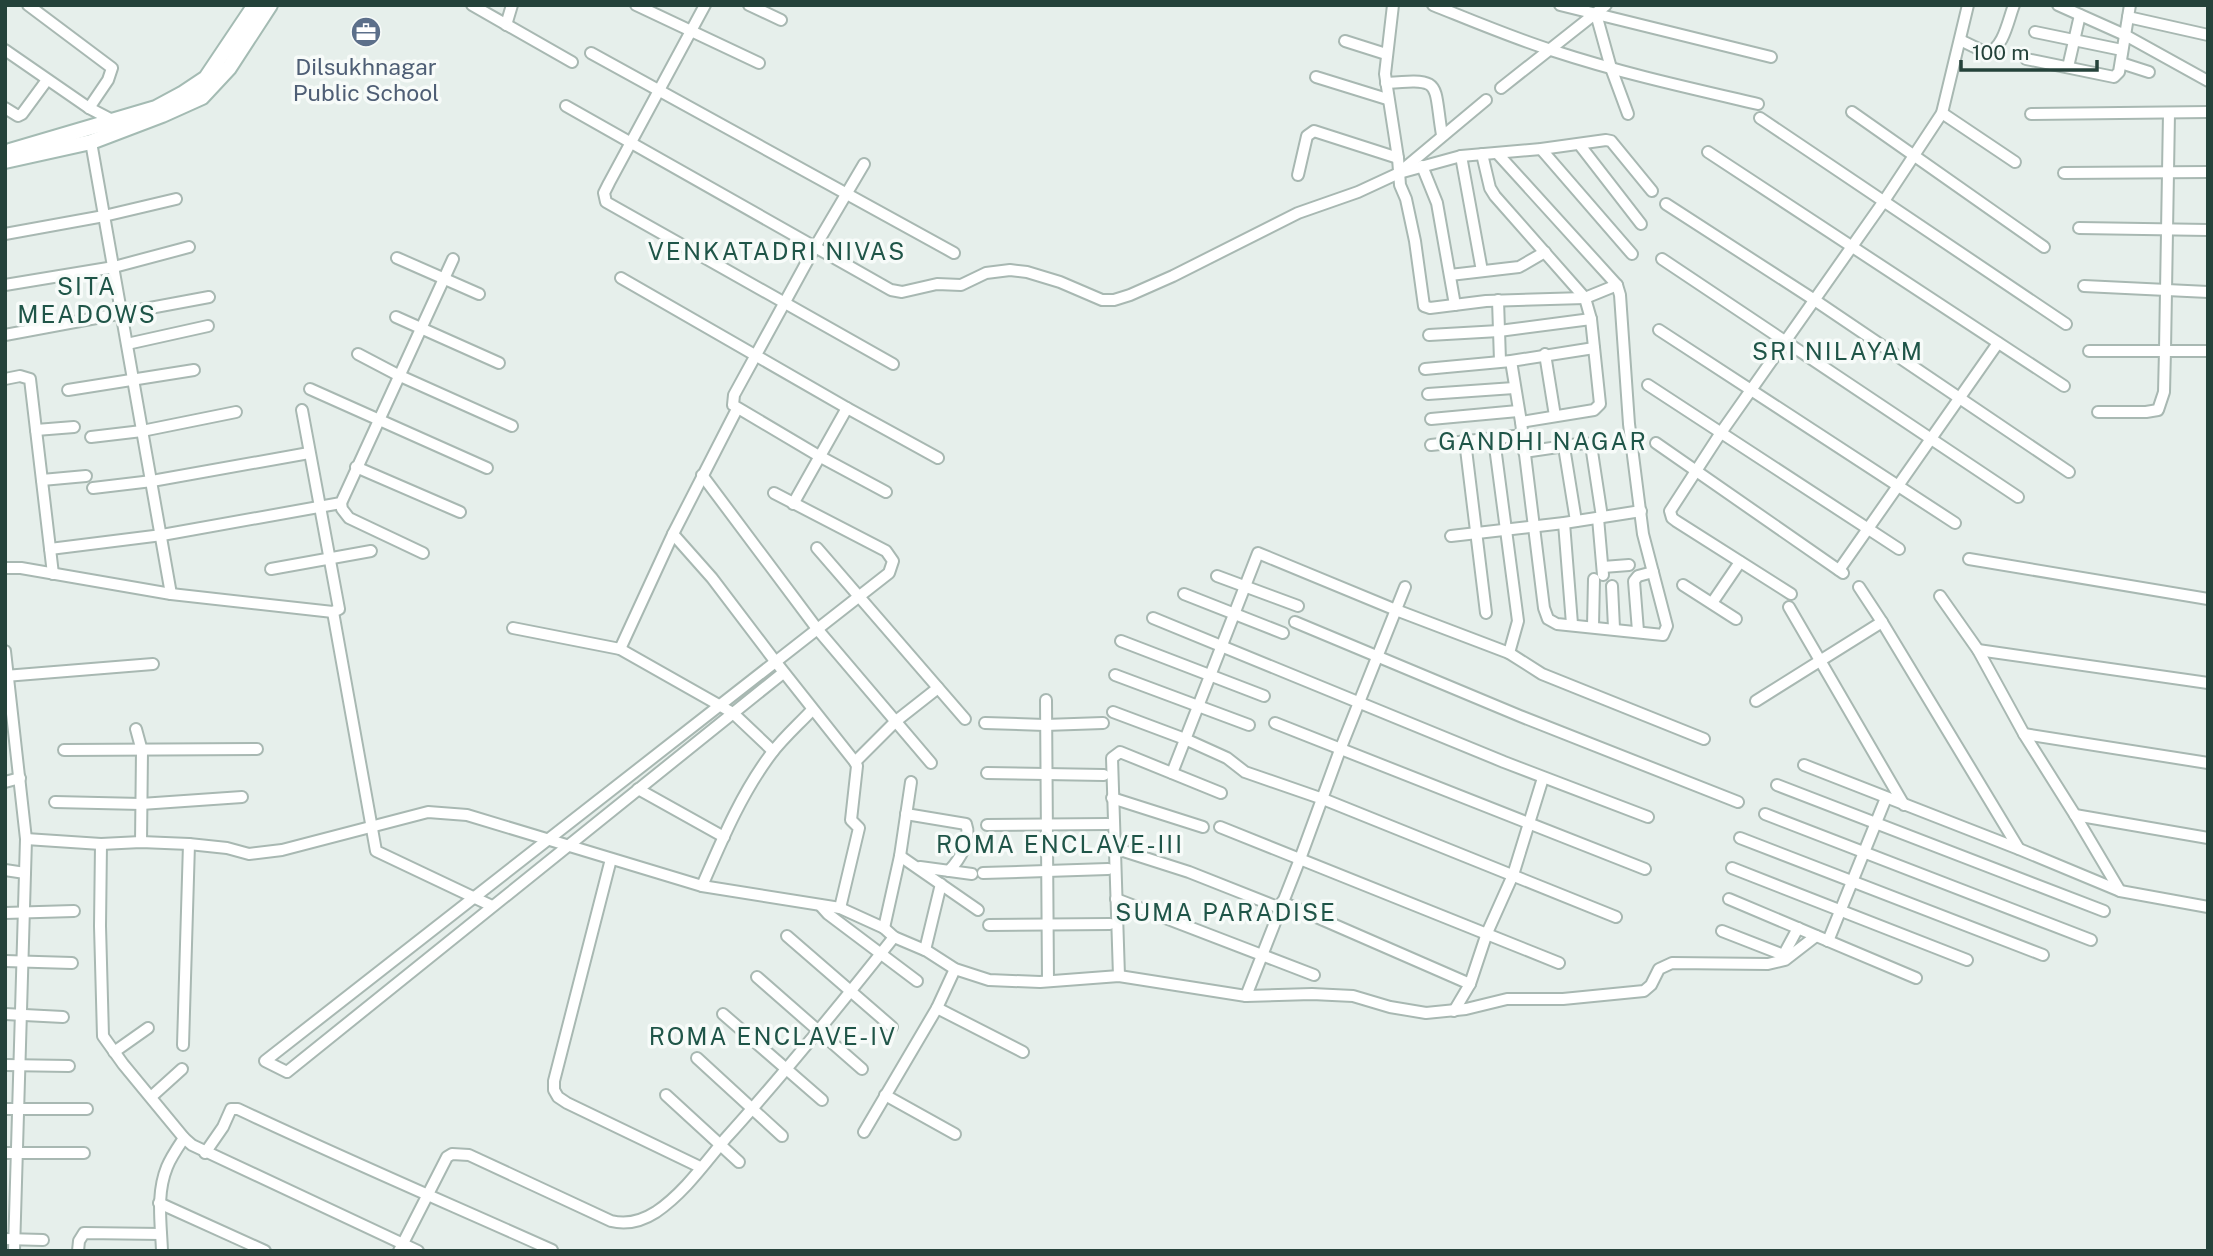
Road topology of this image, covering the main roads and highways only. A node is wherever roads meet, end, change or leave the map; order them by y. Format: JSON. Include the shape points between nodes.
{"nodes":[{"id":1,"x":255,"y":5,"type":"edge"},
{"id":2,"x":270,"y":5,"type":"edge"},
{"id":3,"x":5,"y":152,"type":"edge"},
{"id":4,"x":5,"y":161,"type":"edge"}],
"edges":[{"from":1,"to":3,"type":"main road","via":[[206,78],[183,94],[156,108]]},
{"from":2,"to":4,"type":"main road","via":[[229,68],[202,97],[91,142]]}]}
